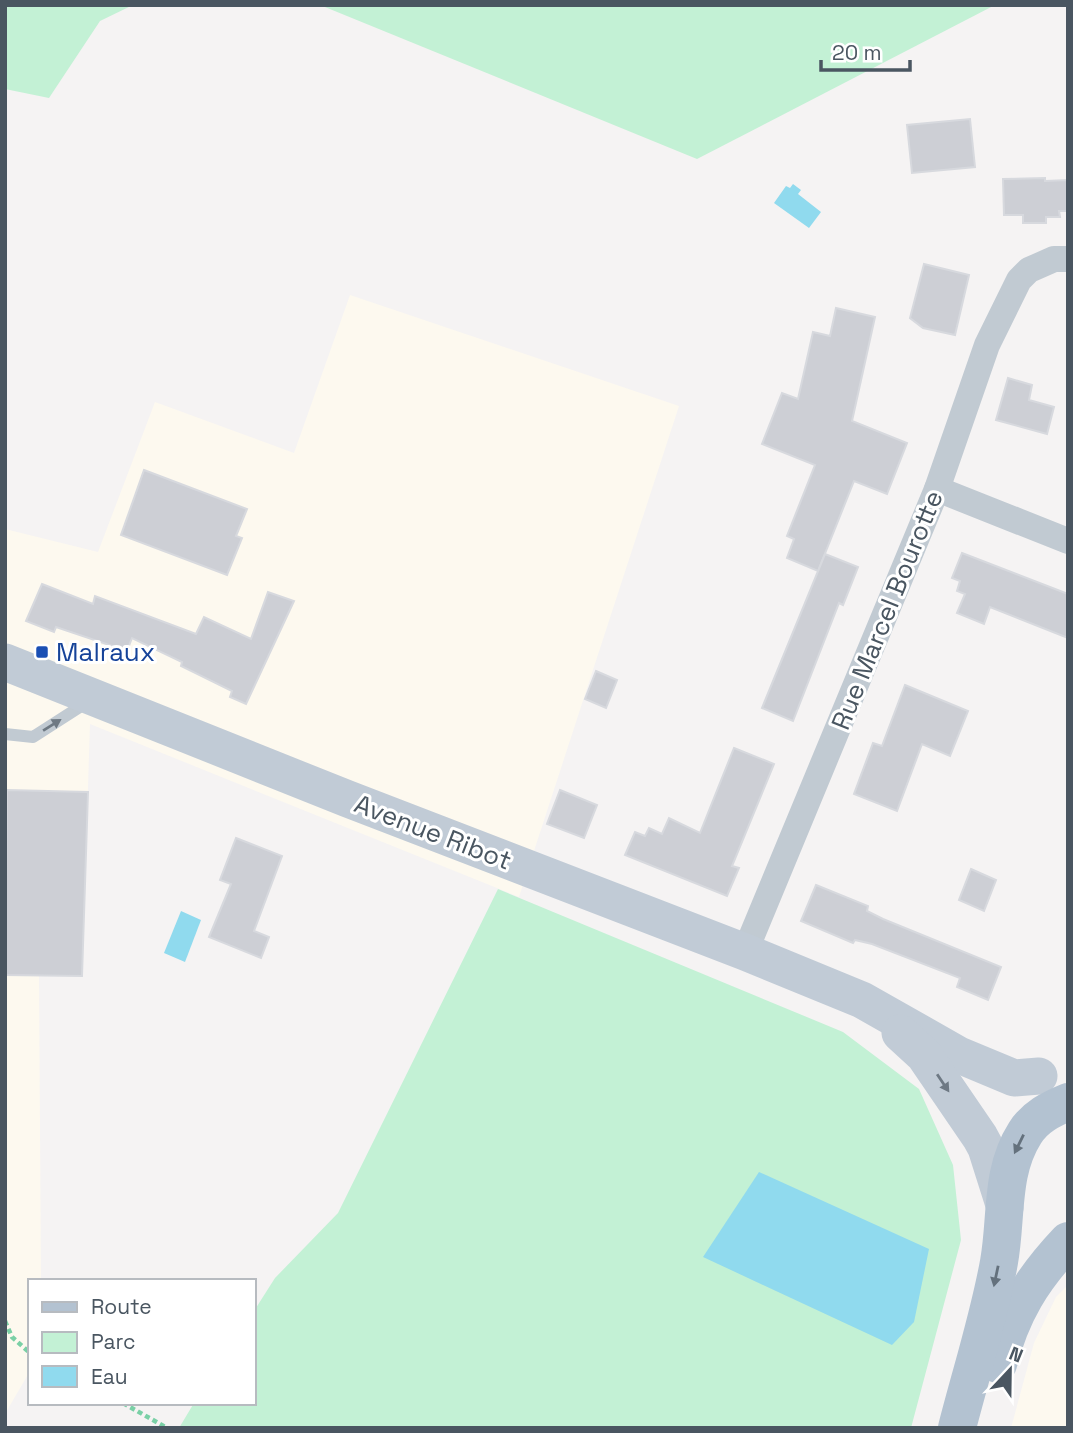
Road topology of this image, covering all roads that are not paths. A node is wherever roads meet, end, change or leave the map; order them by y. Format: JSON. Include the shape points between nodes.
{"nodes":[{"id":1,"x":1068,"y":259,"type":"edge"},
{"id":2,"x":937,"y":489,"type":"junction"},
{"id":3,"x":1068,"y":541,"type":"edge"},
{"id":4,"x":5,"y":662,"type":"edge"},
{"id":5,"x":95,"y":698,"type":"junction"},
{"id":6,"x":5,"y":734,"type":"edge"},
{"id":7,"x":745,"y":952,"type":"junction"},
{"id":8,"x":862,"y":1000,"type":"junction"},
{"id":9,"x":1053,"y":1082,"type":"edge"},
{"id":10,"x":1068,"y":1102,"type":"edge"},
{"id":11,"x":1004,"y":1208,"type":"junction"},
{"id":12,"x":1068,"y":1241,"type":"edge"},
{"id":13,"x":957,"y":1428,"type":"edge"},
{"id":14,"x":983,"y":1428,"type":"edge"}],
"edges":[{"from":1,"to":2,"type":"street","name":"Rue Marcel Bourotte","via":[[1054,259],[1019,280],[987,345]]},
{"from":2,"to":3,"type":"street"},
{"from":2,"to":7,"type":"street","name":"Rue Marcel Bourotte"},
{"from":4,"to":5,"type":"street","name":"Avenue Ribot"},
{"from":6,"to":5,"type":"lane","one_way":true,"via":[[33,737]]},
{"from":5,"to":7,"type":"street","name":"Avenue Ribot"},
{"from":7,"to":8,"type":"street","name":"Avenue Ribot"},
{"from":8,"to":9,"type":"street","name":"Avenue Ribot","via":[[911,1007],[979,1036],[1002,1046]]},
{"from":8,"to":11,"type":"street","name":"Avenue Ribot","one_way":true,"via":[[924,1055],[986,1149]]},
{"from":10,"to":11,"type":"main road","one_way":true,"via":[[1043,1113],[1026,1131],[1006,1181]]},
{"from":11,"to":13,"type":"main road","one_way":true,"via":[[994,1287]]},
{"from":12,"to":14,"type":"main road","via":[[1021,1301],[1001,1353]]}]}
